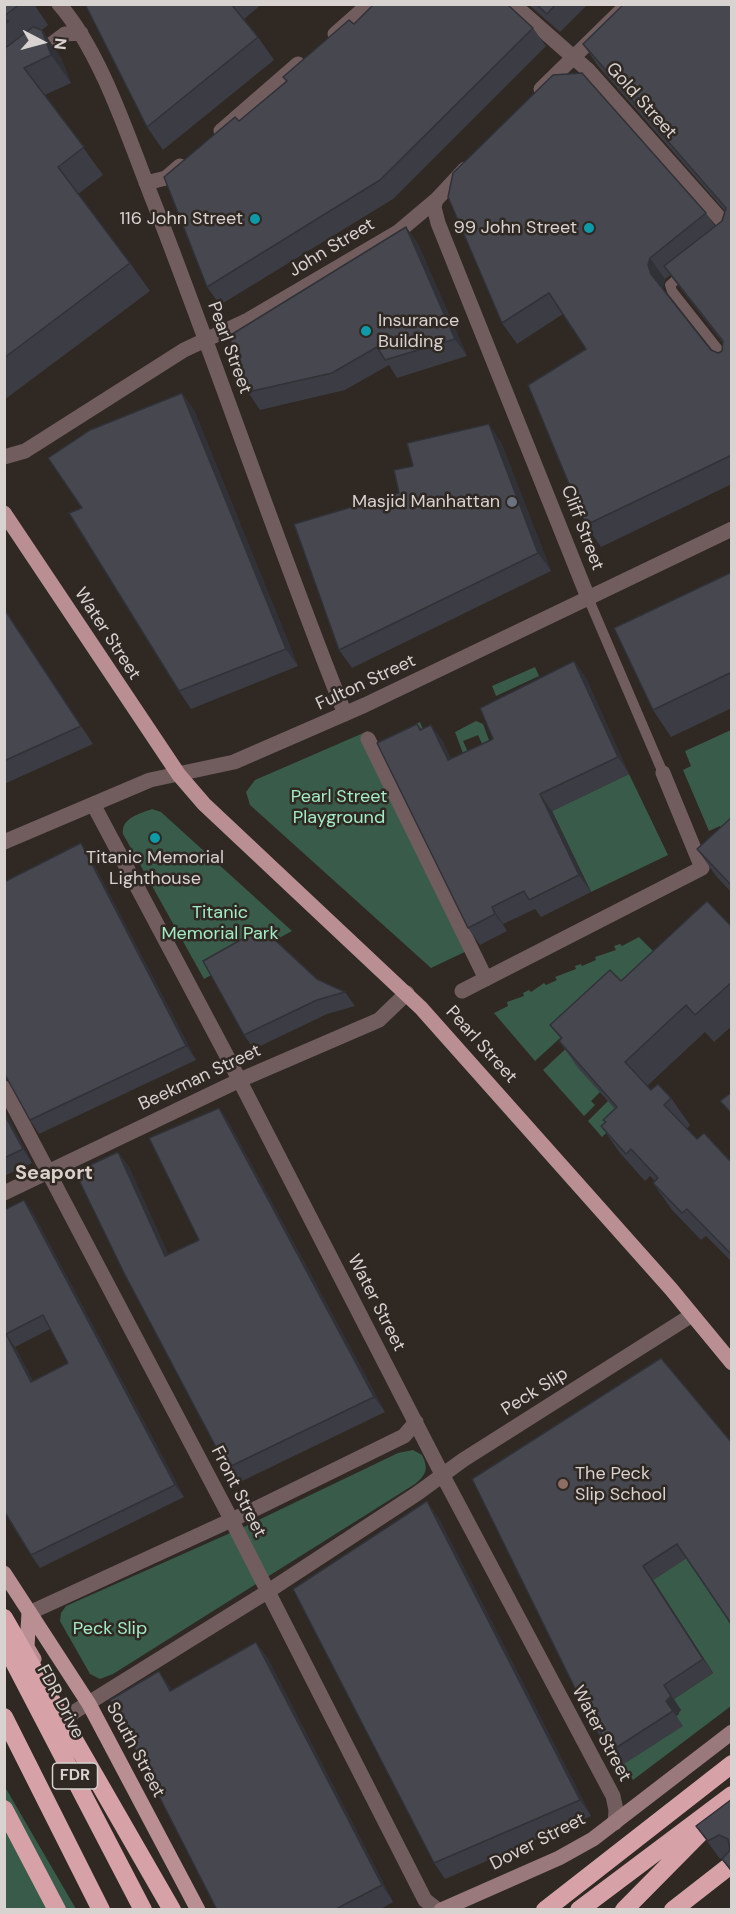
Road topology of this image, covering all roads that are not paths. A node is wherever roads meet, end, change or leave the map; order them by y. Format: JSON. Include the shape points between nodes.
{"nodes":[{"id":1,"x":59,"y":4,"type":"edge"},
{"id":2,"x":369,"y":4,"type":"edge"},
{"id":3,"x":513,"y":4,"type":"edge"},
{"id":4,"x":628,"y":4,"type":"edge"},
{"id":5,"x":81,"y":33,"type":"junction"},
{"id":6,"x":574,"y":56,"type":"junction"},
{"id":7,"x":4,"y":80,"type":"edge"},
{"id":8,"x":533,"y":98,"type":"edge"},
{"id":9,"x":208,"y":143,"type":"edge"},
{"id":10,"x":478,"y":155,"type":"edge"},
{"id":11,"x":190,"y":158,"type":"edge"},
{"id":12,"x":146,"y":183,"type":"junction"},
{"id":13,"x":436,"y":200,"type":"junction"},
{"id":14,"x":730,"y":236,"type":"edge"},
{"id":15,"x":690,"y":268,"type":"edge"},
{"id":16,"x":205,"y":340,"type":"junction"},
{"id":17,"x":732,"y":367,"type":"edge"},
{"id":18,"x":4,"y":457,"type":"edge"},
{"id":19,"x":4,"y":513,"type":"edge"},
{"id":20,"x":732,"y":529,"type":"edge"},
{"id":21,"x":589,"y":600,"type":"junction"},
{"id":22,"x":345,"y":714,"type":"junction"},
{"id":23,"x":368,"y":739,"type":"dead end"},
{"id":24,"x":663,"y":773,"type":"joint"},
{"id":25,"x":179,"y":775,"type":"junction"},
{"id":26,"x":93,"y":804,"type":"junction"},
{"id":27,"x":4,"y":842,"type":"edge"},
{"id":28,"x":486,"y":979,"type":"junction"},
{"id":29,"x":462,"y":991,"type":"dead end"},
{"id":30,"x":407,"y":993,"type":"junction"},
{"id":31,"x":240,"y":1080,"type":"junction"},
{"id":32,"x":4,"y":1088,"type":"edge"},
{"id":33,"x":47,"y":1172,"type":"junction"},
{"id":34,"x":4,"y":1193,"type":"edge"},
{"id":35,"x":692,"y":1315,"type":"junction"},
{"id":36,"x":732,"y":1363,"type":"edge"},
{"id":37,"x":416,"y":1422,"type":"junction"},
{"id":38,"x":443,"y":1476,"type":"junction"},
{"id":39,"x":231,"y":1520,"type":"junction"},
{"id":40,"x":4,"y":1573,"type":"edge"},
{"id":41,"x":267,"y":1593,"type":"junction"},
{"id":42,"x":29,"y":1613,"type":"junction"},
{"id":43,"x":4,"y":1618,"type":"edge"},
{"id":44,"x":4,"y":1643,"type":"edge"},
{"id":45,"x":89,"y":1704,"type":"junction"},
{"id":46,"x":66,"y":1717,"type":"junction"},
{"id":47,"x":4,"y":1718,"type":"edge"},
{"id":48,"x":732,"y":1732,"type":"edge"},
{"id":49,"x":732,"y":1764,"type":"edge"},
{"id":50,"x":732,"y":1795,"type":"edge"},
{"id":51,"x":732,"y":1803,"type":"edge"},
{"id":52,"x":4,"y":1809,"type":"edge"},
{"id":53,"x":615,"y":1823,"type":"junction"},
{"id":54,"x":732,"y":1864,"type":"edge"},
{"id":55,"x":57,"y":1910,"type":"edge"},
{"id":56,"x":102,"y":1910,"type":"edge"},
{"id":57,"x":142,"y":1910,"type":"edge"},
{"id":58,"x":173,"y":1910,"type":"edge"},
{"id":59,"x":198,"y":1910,"type":"edge"},
{"id":60,"x":440,"y":1910,"type":"edge"},
{"id":61,"x":545,"y":1910,"type":"edge"},
{"id":62,"x":579,"y":1910,"type":"edge"},
{"id":63,"x":624,"y":1910,"type":"edge"},
{"id":64,"x":673,"y":1910,"type":"edge"}],
"edges":[{"from":1,"to":5,"type":"street","name":"Pearl Street"},
{"from":2,"to":9,"type":"street"},
{"from":3,"to":6,"type":"street","name":"Gold Street"},
{"from":4,"to":6,"type":"street"},
{"from":5,"to":7,"type":"street","via":[[65,33]]},
{"from":5,"to":12,"type":"street","name":"Pearl Street"},
{"from":6,"to":8,"type":"street"},
{"from":6,"to":14,"type":"street","name":"Gold Street"},
{"from":10,"to":13,"type":"street","name":"John Street"},
{"from":11,"to":12,"type":"street","via":[[166,178]]},
{"from":12,"to":16,"type":"street","name":"Pearl Street"},
{"from":13,"to":16,"type":"street","name":"John Street","via":[[398,232],[248,320]]},
{"from":13,"to":21,"type":"street","name":"Cliff Street","via":[[438,223]]},
{"from":15,"to":17,"type":"lane","via":[[673,281],[672,291]]},
{"from":16,"to":18,"type":"street","name":"John Street","via":[[25,451]]},
{"from":16,"to":22,"type":"street","name":"Pearl Street"},
{"from":19,"to":25,"type":"main road","name":"Water Street"},
{"from":20,"to":21,"type":"street","name":"Fulton Street"},
{"from":21,"to":22,"type":"street","name":"Fulton Street"},
{"from":21,"to":24,"type":"lane","name":"Cliff Street"},
{"from":22,"to":25,"type":"street","name":"Fulton Street","via":[[234,762]]},
{"from":23,"to":28,"type":"street"},
{"from":24,"to":28,"type":"street","name":"Cliff Street","via":[[702,867]]},
{"from":25,"to":26,"type":"street","name":"Fulton Street","via":[[150,780]]},
{"from":25,"to":30,"type":"main road","name":"Pearl Street","via":[[204,804]]},
{"from":26,"to":27,"type":"street","name":"Fulton Street"},
{"from":26,"to":31,"type":"street","name":"Water Street"},
{"from":28,"to":29,"type":"street"},
{"from":30,"to":31,"type":"street","name":"Beekman Street","via":[[379,1020]]},
{"from":30,"to":35,"type":"main road","name":"Pearl Street"},
{"from":31,"to":33,"type":"street","name":"Beekman Street"},
{"from":31,"to":37,"type":"street","name":"Water Street"},
{"from":32,"to":33,"type":"street","name":"Front Street"},
{"from":33,"to":34,"type":"street","name":"Beekman Street"},
{"from":33,"to":39,"type":"street","name":"Front Street"},
{"from":35,"to":36,"type":"main road","name":"Pearl Street"},
{"from":35,"to":38,"type":"street","name":"Peck Slip"},
{"from":37,"to":38,"type":"street","name":"Water Street"},
{"from":37,"to":39,"type":"street","via":[[404,1436]]},
{"from":38,"to":41,"type":"street","name":"Peck Slip"},
{"from":38,"to":53,"type":"street","name":"Water Street","via":[[612,1796]]},
{"from":39,"to":41,"type":"street","name":"Front Street"},
{"from":39,"to":42,"type":"street"},
{"from":40,"to":42,"type":"main road","name":"South Street"},
{"from":41,"to":45,"type":"street","name":"Peck Slip"},
{"from":41,"to":60,"type":"street","name":"Front Street","via":[[425,1900]]},
{"from":42,"to":45,"type":"main road","name":"South Street"},
{"from":42,"to":46,"type":"main road","via":[[27,1647]]},
{"from":43,"to":58,"type":"highway"},
{"from":44,"to":57,"type":"highway","name":"FDR Drive","number":"FDR"},
{"from":45,"to":46,"type":"street","name":"Peck Slip"},
{"from":45,"to":59,"type":"main road","name":"South Street"},
{"from":46,"to":58,"type":"main road"},
{"from":47,"to":56,"type":"highway","number":"FDR"},
{"from":48,"to":53,"type":"main road","name":"Dover Street"},
{"from":49,"to":61,"type":"highway"},
{"from":50,"to":62,"type":"highway"},
{"from":51,"to":63,"type":"highway"},
{"from":52,"to":55,"type":"highway"},
{"from":53,"to":60,"type":"main road","name":"Dover Street","via":[[559,1858]]},
{"from":54,"to":64,"type":"highway"}]}
